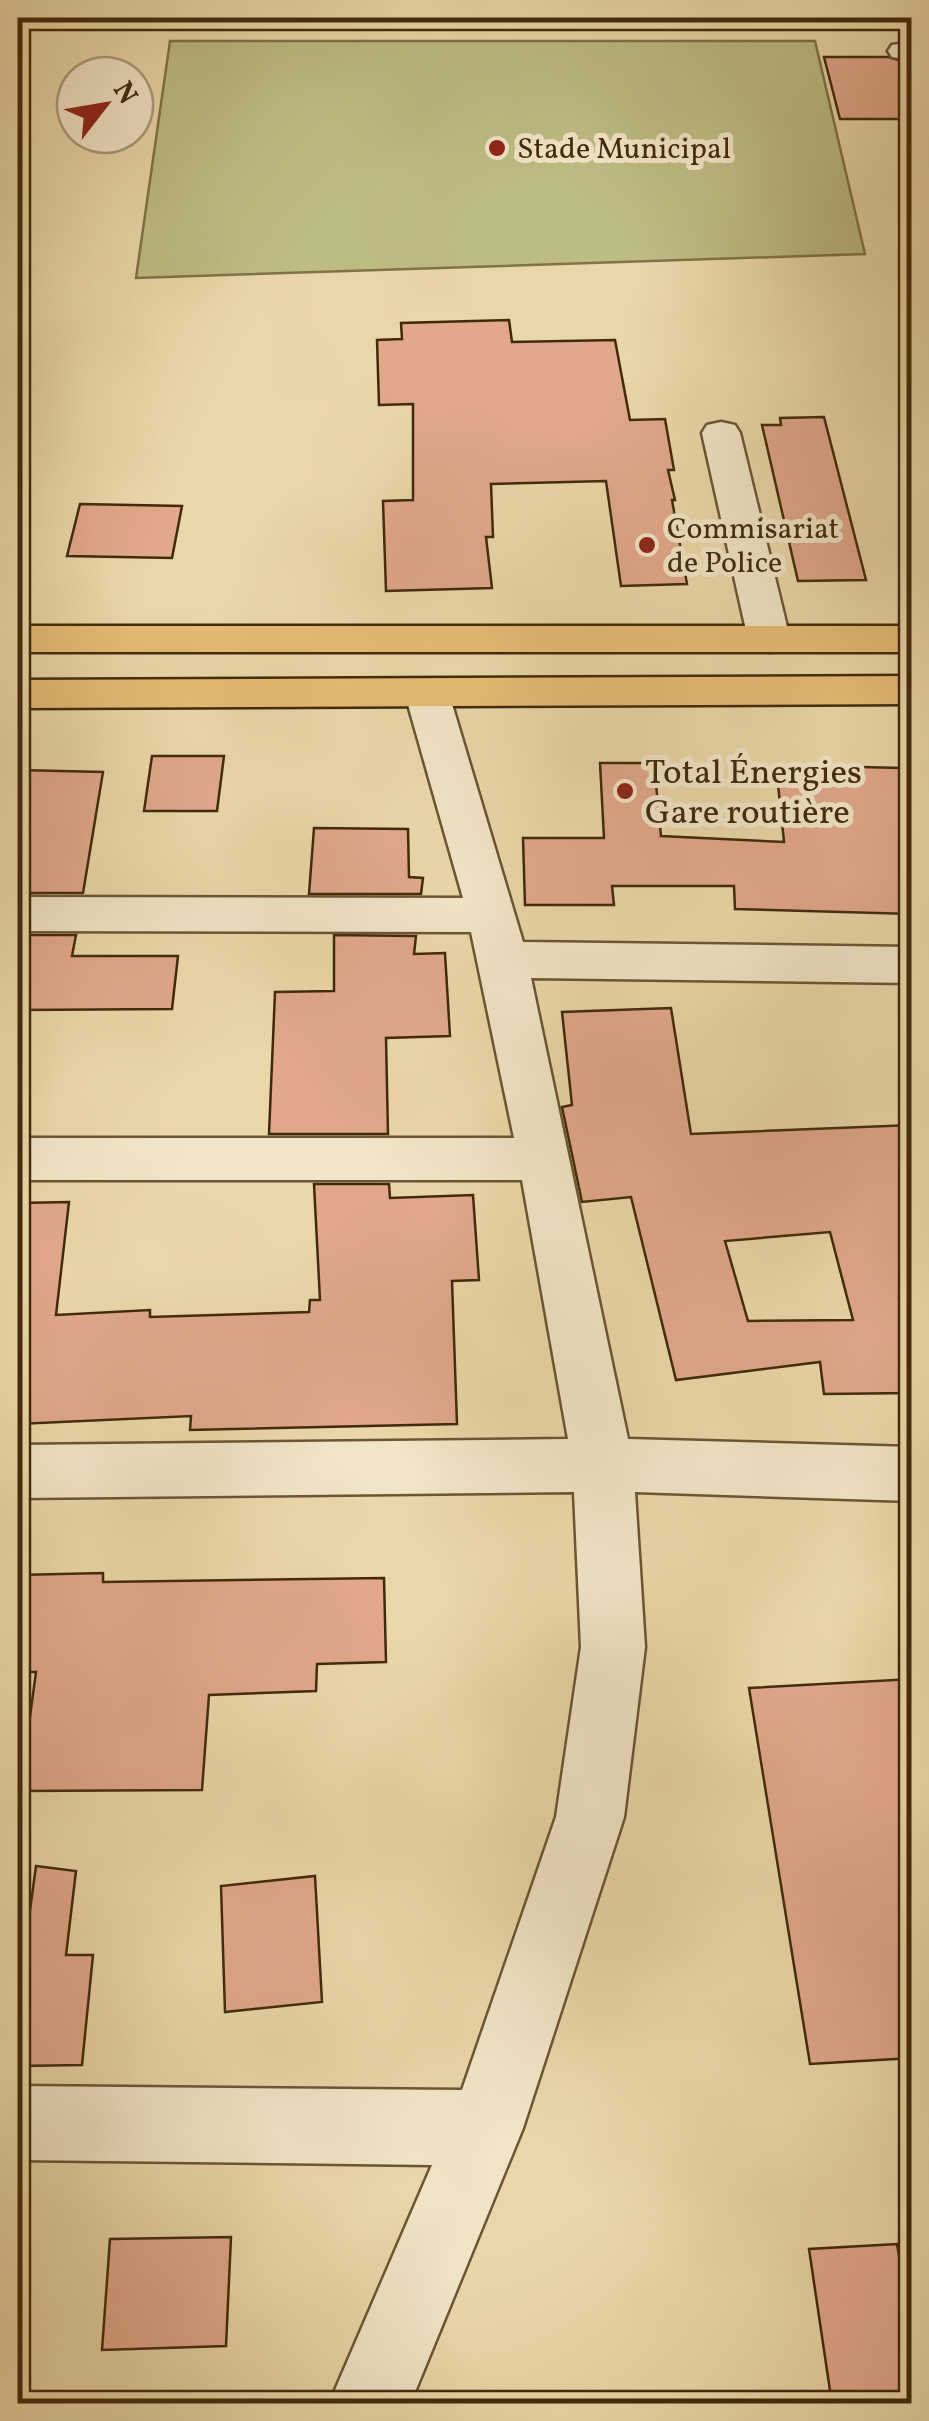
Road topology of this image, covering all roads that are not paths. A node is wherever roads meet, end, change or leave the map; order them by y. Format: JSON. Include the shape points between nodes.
{"nodes":[{"id":1,"x":722,"y":434,"type":"dead end"},
{"id":2,"x":18,"y":639,"type":"edge"},
{"id":3,"x":608,"y":639,"type":"junction"},
{"id":4,"x":769,"y":639,"type":"junction"},
{"id":5,"x":912,"y":639,"type":"edge"},
{"id":6,"x":912,"y":690,"type":"edge"},
{"id":7,"x":616,"y":692,"type":"junction"},
{"id":8,"x":18,"y":694,"type":"edge"},
{"id":9,"x":427,"y":694,"type":"junction"},
{"id":10,"x":18,"y":914,"type":"edge"},
{"id":11,"x":497,"y":938,"type":"junction"},
{"id":12,"x":912,"y":965,"type":"edge"},
{"id":13,"x":545,"y":1159,"type":"junction"},
{"id":14,"x":18,"y":1160,"type":"edge"},
{"id":15,"x":602,"y":1465,"type":"junction"},
{"id":16,"x":18,"y":1471,"type":"edge"},
{"id":17,"x":912,"y":1474,"type":"edge"},
{"id":18,"x":18,"y":2122,"type":"edge"},
{"id":19,"x":486,"y":2128,"type":"junction"},
{"id":20,"x":369,"y":2404,"type":"edge"}],
"edges":[{"from":1,"to":4,"type":"street"},
{"from":2,"to":3,"type":"highway"},
{"from":3,"to":4,"type":"highway"},
{"from":3,"to":7,"type":"highway"},
{"from":4,"to":5,"type":"highway"},
{"from":6,"to":7,"type":"highway"},
{"from":7,"to":9,"type":"highway"},
{"from":8,"to":9,"type":"highway"},
{"from":9,"to":11,"type":"street"},
{"from":10,"to":11,"type":"street"},
{"from":11,"to":12,"type":"street"},
{"from":11,"to":13,"type":"street"},
{"from":13,"to":14,"type":"street"},
{"from":13,"to":15,"type":"street"},
{"from":15,"to":16,"type":"street"},
{"from":15,"to":17,"type":"street"},
{"from":15,"to":19,"type":"street","via":[[613,1648],[590,1817]]},
{"from":18,"to":19,"type":"street"},
{"from":19,"to":20,"type":"street"}]}
